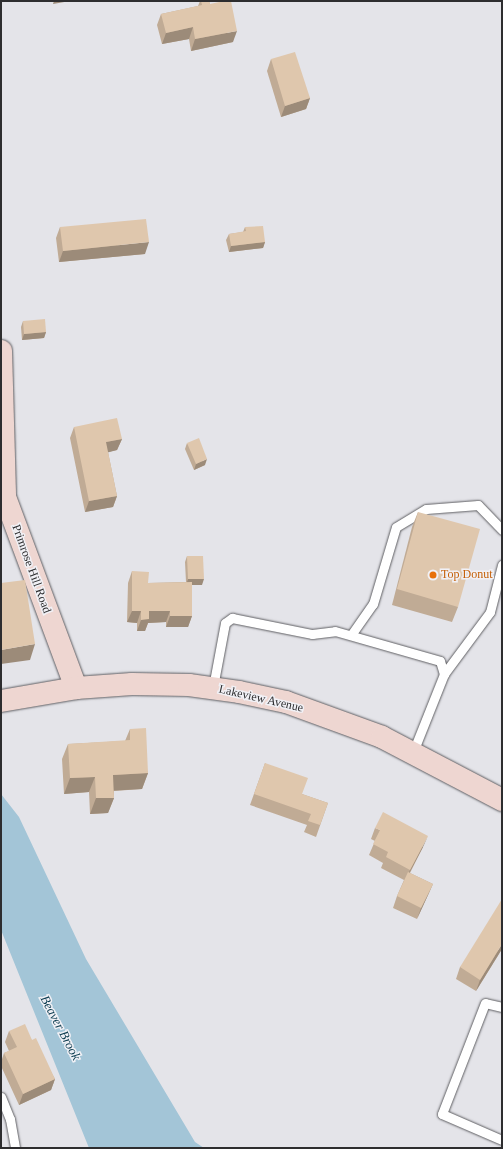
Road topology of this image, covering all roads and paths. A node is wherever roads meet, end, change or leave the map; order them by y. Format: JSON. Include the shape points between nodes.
{"nodes":[{"id":1,"x":1,"y":351,"type":"edge"},
{"id":2,"x":502,"y":530,"type":"edge"},
{"id":3,"x":502,"y":565,"type":"edge"},
{"id":4,"x":351,"y":635,"type":"junction"},
{"id":5,"x":444,"y":674,"type":"junction"},
{"id":6,"x":213,"y":687,"type":"junction"},
{"id":7,"x":76,"y":688,"type":"junction"},
{"id":8,"x":1,"y":701,"type":"edge"},
{"id":9,"x":413,"y":752,"type":"junction"},
{"id":10,"x":502,"y":800,"type":"edge"},
{"id":11,"x":502,"y":1007,"type":"edge"},
{"id":12,"x":1,"y":1098,"type":"edge"},
{"id":13,"x":502,"y":1140,"type":"edge"},
{"id":14,"x":15,"y":1148,"type":"edge"}],
"edges":[{"from":1,"to":7,"type":"main road","name":"Primrose Hill Road","via":[[5,497]]},
{"from":2,"to":4,"type":"lane","via":[[478,505],[426,509],[396,527],[373,604]]},
{"from":3,"to":5,"type":"lane","via":[[490,612]]},
{"from":4,"to":5,"type":"lane","via":[[440,661]]},
{"from":4,"to":6,"type":"lane","via":[[334,631],[312,634],[232,618],[225,623]]},
{"from":5,"to":9,"type":"lane"},
{"from":6,"to":7,"type":"main road","name":"Lakeview Avenue","via":[[162,684]]},
{"from":6,"to":9,"type":"main road","name":"Lakeview Avenue","via":[[262,696],[315,712],[382,737]]},
{"from":7,"to":8,"type":"main road","name":"Lakeview Avenue"},
{"from":9,"to":10,"type":"main road","name":"Lakeview Avenue"},
{"from":11,"to":13,"type":"lane","via":[[485,1003],[442,1114]]},
{"from":12,"to":14,"type":"lane","via":[[10,1119]]}]}
